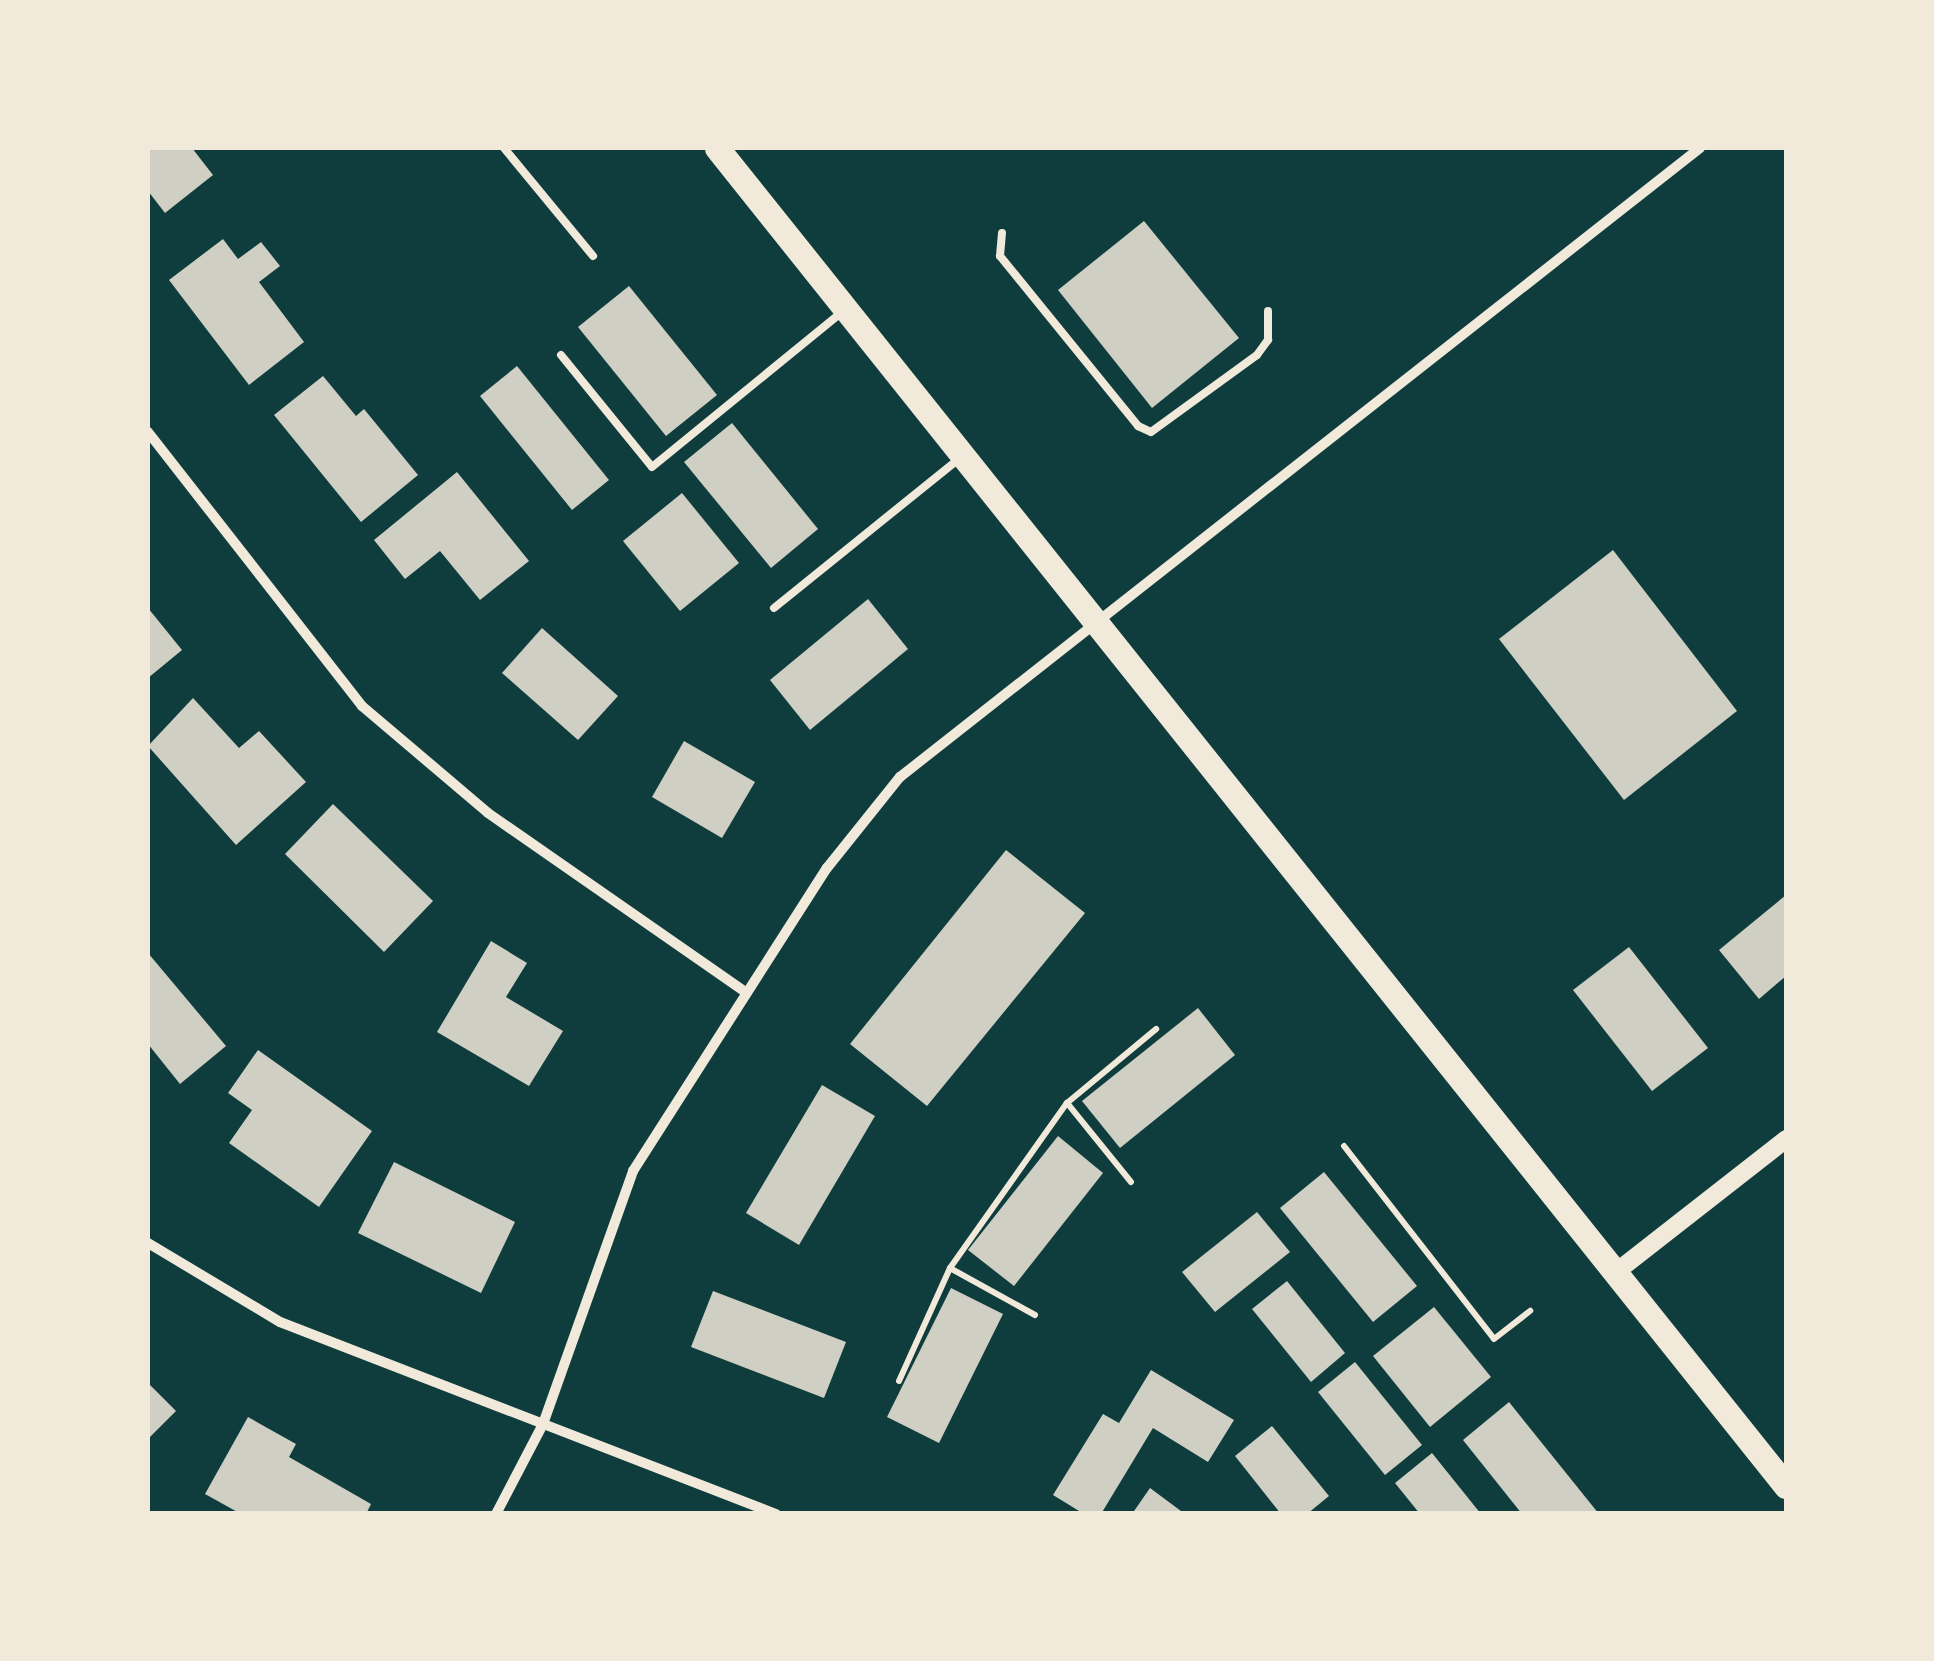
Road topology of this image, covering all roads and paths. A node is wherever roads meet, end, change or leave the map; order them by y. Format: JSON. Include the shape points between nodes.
{"nodes":[{"id":1,"x":504,"y":148,"type":"edge"},
{"id":2,"x":717,"y":148,"type":"edge"},
{"id":3,"x":1700,"y":148,"type":"edge"},
{"id":4,"x":1002,"y":233,"type":"dead end"},
{"id":5,"x":593,"y":256,"type":"dead end"},
{"id":6,"x":846,"y":308,"type":"junction"},
{"id":7,"x":1268,"y":311,"type":"dead end"},
{"id":8,"x":561,"y":355,"type":"dead end"},
{"id":9,"x":148,"y":432,"type":"edge"},
{"id":10,"x":964,"y":455,"type":"junction"},
{"id":11,"x":774,"y":608,"type":"dead end"},
{"id":12,"x":1096,"y":620,"type":"junction"},
{"id":13,"x":747,"y":993,"type":"junction"},
{"id":14,"x":1156,"y":1029,"type":"dead end"},
{"id":15,"x":1067,"y":1103,"type":"junction"},
{"id":16,"x":1786,"y":1139,"type":"edge"},
{"id":17,"x":1344,"y":1146,"type":"dead end"},
{"id":18,"x":1130,"y":1182,"type":"dead end"},
{"id":19,"x":148,"y":1243,"type":"edge"},
{"id":20,"x":950,"y":1268,"type":"junction"},
{"id":21,"x":1616,"y":1272,"type":"junction"},
{"id":22,"x":1530,"y":1311,"type":"dead end"},
{"id":23,"x":1035,"y":1315,"type":"dead end"},
{"id":24,"x":899,"y":1381,"type":"dead end"},
{"id":25,"x":542,"y":1424,"type":"junction"},
{"id":26,"x":1786,"y":1486,"type":"edge"},
{"id":27,"x":496,"y":1514,"type":"edge"},
{"id":28,"x":776,"y":1514,"type":"edge"}],
"edges":[{"from":1,"to":5,"type":"lane"},
{"from":2,"to":6,"type":"main road"},
{"from":3,"to":12,"type":"street"},
{"from":4,"to":7,"type":"lane","via":[[1000,256],[1138,426],[1151,432],[1257,355],[1268,340]]},
{"from":6,"to":8,"type":"lane","via":[[652,466]]},
{"from":6,"to":10,"type":"main road"},
{"from":9,"to":13,"type":"street","via":[[362,706],[488,813]]},
{"from":10,"to":11,"type":"lane"},
{"from":10,"to":12,"type":"main road"},
{"from":12,"to":13,"type":"street","via":[[900,777],[828,868]]},
{"from":12,"to":21,"type":"main road"},
{"from":13,"to":25,"type":"street","via":[[633,1171]]},
{"from":14,"to":15,"type":"path"},
{"from":15,"to":18,"type":"path"},
{"from":15,"to":20,"type":"path"},
{"from":16,"to":21,"type":"street"},
{"from":17,"to":22,"type":"path","via":[[1494,1339]]},
{"from":19,"to":25,"type":"street","via":[[280,1322]]},
{"from":20,"to":23,"type":"path"},
{"from":20,"to":24,"type":"path"},
{"from":21,"to":26,"type":"main road"},
{"from":25,"to":27,"type":"street"},
{"from":25,"to":28,"type":"street"}]}
